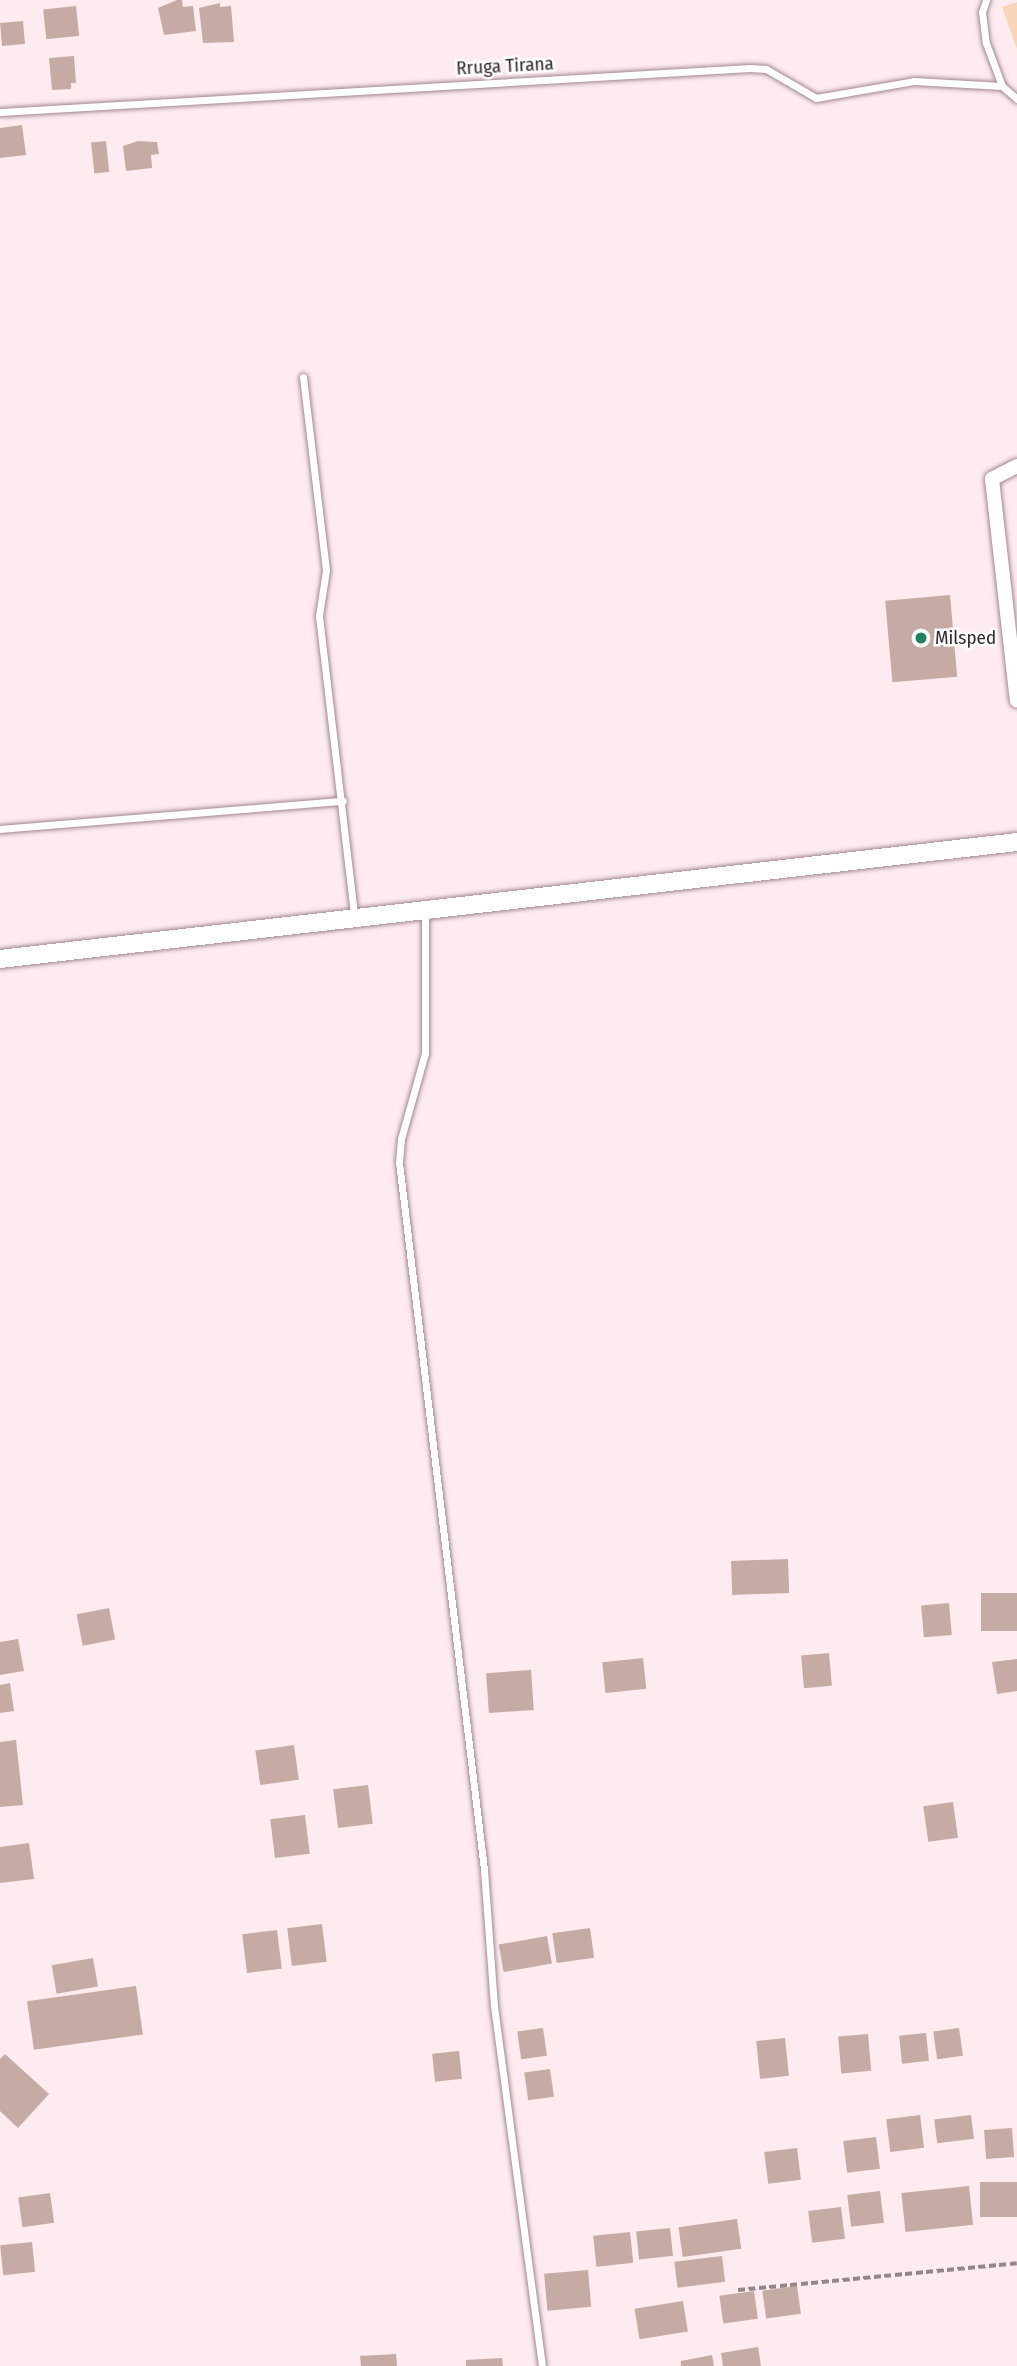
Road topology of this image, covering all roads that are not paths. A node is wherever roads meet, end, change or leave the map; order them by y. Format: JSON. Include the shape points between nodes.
{"nodes":[{"id":1,"x":986,"y":0,"type":"edge"},
{"id":2,"x":1002,"y":86,"type":"junction"},
{"id":3,"x":1017,"y":99,"type":"edge"},
{"id":4,"x":0,"y":112,"type":"edge"},
{"id":5,"x":303,"y":377,"type":"dead end"},
{"id":6,"x":1017,"y":466,"type":"edge"},
{"id":7,"x":1016,"y":683,"type":"edge"},
{"id":8,"x":1017,"y":701,"type":"edge"},
{"id":9,"x":343,"y":801,"type":"junction"},
{"id":10,"x":0,"y":829,"type":"edge"},
{"id":11,"x":1017,"y":842,"type":"edge"},
{"id":12,"x":425,"y":908,"type":"junction"},
{"id":13,"x":354,"y":916,"type":"junction"},
{"id":14,"x":0,"y":958,"type":"edge"},
{"id":15,"x":542,"y":2366,"type":"edge"}],
"edges":[{"from":1,"to":2,"type":"lane","via":[[982,26]]},
{"from":2,"to":3,"type":"lane"},
{"from":2,"to":4,"type":"lane","name":"Rruga Tirana","via":[[914,81],[816,98],[766,69],[750,68]]},
{"from":5,"to":9,"type":"lane","via":[[326,570],[319,616]]},
{"from":6,"to":7,"type":"street","via":[[992,479]]},
{"from":7,"to":8,"type":"street"},
{"from":9,"to":10,"type":"lane"},
{"from":9,"to":13,"type":"lane"},
{"from":11,"to":12,"type":"street"},
{"from":12,"to":13,"type":"street"},
{"from":12,"to":15,"type":"lane","via":[[425,1053],[399,1162],[484,1870],[494,2006]]},
{"from":13,"to":14,"type":"street"}]}
